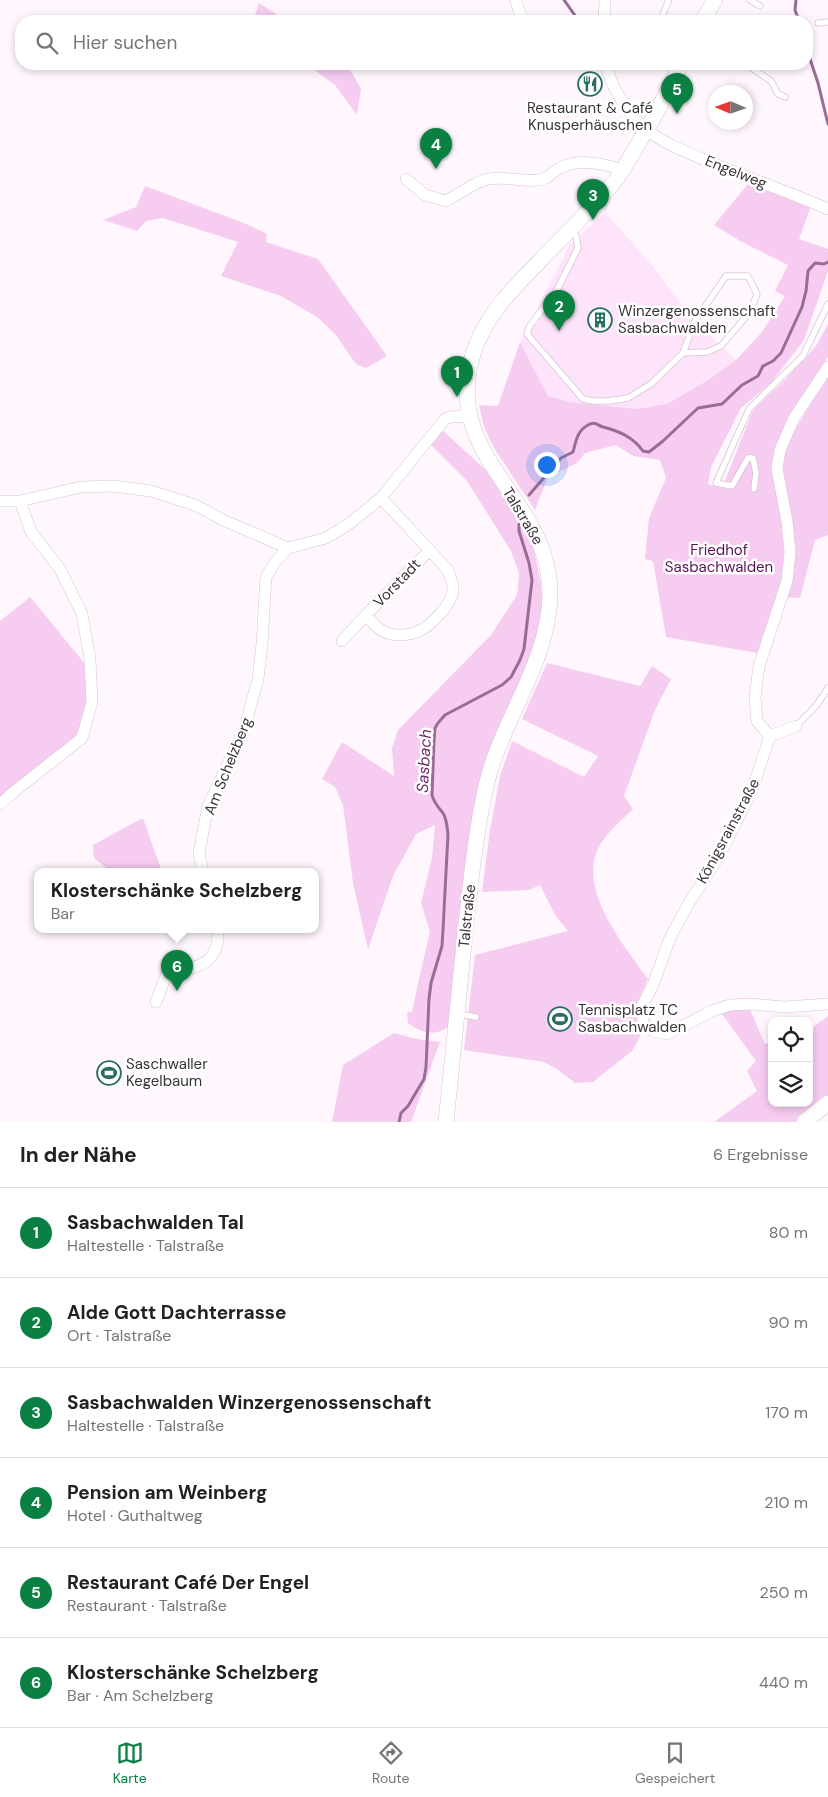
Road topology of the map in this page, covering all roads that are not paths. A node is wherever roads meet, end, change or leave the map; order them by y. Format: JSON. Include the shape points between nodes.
{"nodes":[{"id":1,"x":604,"y":0,"type":"edge"},
{"id":2,"x":715,"y":0,"type":"edge"},
{"id":3,"x":750,"y":0,"type":"edge"},
{"id":4,"x":516,"y":2,"type":"dead end"},
{"id":5,"x":668,"y":2,"type":"dead end"},
{"id":6,"x":760,"y":6,"type":"dead end"},
{"id":7,"x":521,"y":15,"type":"edge"},
{"id":8,"x":604,"y":15,"type":"edge"},
{"id":9,"x":663,"y":15,"type":"edge"},
{"id":10,"x":706,"y":15,"type":"edge"},
{"id":11,"x":828,"y":22,"type":"edge"},
{"id":12,"x":818,"y":23,"type":"dead end"},
{"id":13,"x":607,"y":70,"type":"edge"},
{"id":14,"x":678,"y":70,"type":"edge"},
{"id":15,"x":755,"y":70,"type":"edge"},
{"id":16,"x":785,"y":97,"type":"dead end"},
{"id":17,"x":647,"y":130,"type":"junction"},
{"id":18,"x":622,"y":170,"type":"junction"},
{"id":19,"x":406,"y":179,"type":"dead end"},
{"id":20,"x":828,"y":208,"type":"edge"},
{"id":21,"x":570,"y":230,"type":"junction"},
{"id":22,"x":828,"y":304,"type":"edge"},
{"id":23,"x":683,"y":353,"type":"junction"},
{"id":24,"x":828,"y":367,"type":"edge"},
{"id":25,"x":470,"y":416,"type":"junction"},
{"id":26,"x":754,"y":489,"type":"dead end"},
{"id":27,"x":381,"y":498,"type":"junction"},
{"id":28,"x":0,"y":501,"type":"edge"},
{"id":29,"x":20,"y":501,"type":"junction"},
{"id":30,"x":288,"y":548,"type":"junction"},
{"id":31,"x":429,"y":551,"type":"junction"},
{"id":32,"x":366,"y":615,"type":"junction"},
{"id":33,"x":342,"y":641,"type":"dead end"},
{"id":34,"x":828,"y":688,"type":"edge"},
{"id":35,"x":796,"y":726,"type":"joint"},
{"id":36,"x":770,"y":736,"type":"junction"},
{"id":37,"x":0,"y":804,"type":"edge"},
{"id":38,"x":202,"y":868,"type":"edge"},
{"id":39,"x":218,"y":933,"type":"edge"},
{"id":40,"x":156,"y":1002,"type":"dead end"},
{"id":41,"x":828,"y":1004,"type":"edge"},
{"id":42,"x":458,"y":1014,"type":"junction"},
{"id":43,"x":476,"y":1017,"type":"dead end"},
{"id":44,"x":828,"y":1103,"type":"edge"},
{"id":45,"x":446,"y":1122,"type":"edge"},
{"id":46,"x":804,"y":1122,"type":"edge"}],
"edges":[{"from":1,"to":8,"type":"street"},
{"from":2,"to":10,"type":"main road"},
{"from":3,"to":6,"type":"lane"},
{"from":4,"to":7,"type":"street"},
{"from":5,"to":9,"type":"lane"},
{"from":11,"to":12,"type":"lane"},
{"from":13,"to":17,"type":"street","name":"Engelweg","via":[[619,95]]},
{"from":14,"to":17,"type":"main road","name":"Talstraße"},
{"from":15,"to":16,"type":"lane","via":[[771,81],[778,94]]},
{"from":17,"to":18,"type":"main road","name":"Talstraße"},
{"from":17,"to":20,"type":"street","name":"Engelweg","via":[[692,154]]},
{"from":18,"to":19,"type":"street","via":[[603,163],[576,163],[562,166],[545,178],[483,180],[446,202],[425,195]]},
{"from":18,"to":21,"type":"main road","name":"Talstraße"},
{"from":21,"to":23,"type":"lane","via":[[576,236],[578,248],[557,290],[526,334],[583,399],[609,401],[628,398],[651,384]]},
{"from":21,"to":25,"type":"main road","name":"Talstraße","via":[[500,304],[484,328],[474,352],[469,377],[467,402]]},
{"from":22,"to":26,"type":"lane","via":[[803,356],[749,409],[716,483],[732,486],[748,458],[753,458],[756,473]]},
{"from":23,"to":23,"type":"lane","via":[[707,352],[721,346],[750,312],[757,294],[748,276],[726,276],[695,320]]},
{"from":24,"to":36,"type":"street","via":[[794,418],[780,450],[777,469],[790,552],[787,581],[758,666],[755,697],[758,721]]},
{"from":25,"to":27,"type":"street","via":[[445,419]]},
{"from":25,"to":42,"type":"main road","name":"Talstraße","via":[[482,450],[540,541],[550,591],[543,641],[487,782],[475,844]]},
{"from":27,"to":30,"type":"street","via":[[326,538]]},
{"from":27,"to":31,"type":"street","name":"Vorstadt"},
{"from":28,"to":29,"type":"street"},
{"from":29,"to":30,"type":"street","via":[[81,486],[151,491],[195,505]]},
{"from":29,"to":37,"type":"street","via":[[31,532],[60,569],[82,614],[90,659],[92,702],[82,738]]},
{"from":30,"to":38,"type":"street","name":"Am Schelzberg","via":[[266,577],[258,679],[244,730],[208,806],[199,853]]},
{"from":31,"to":32,"type":"street","name":"Vorstadt"},
{"from":31,"to":32,"type":"street","name":"Vorstadt","via":[[447,569],[452,580],[453,592],[442,611],[417,632],[402,635],[377,628]]},
{"from":32,"to":33,"type":"street","name":"Vorstadt"},
{"from":34,"to":35,"type":"lane"},
{"from":35,"to":36,"type":"street"},
{"from":36,"to":41,"type":"street","name":"Königsrainstraße","via":[[752,790],[719,856],[670,938],[642,1006],[643,1023],[653,1031],[667,1034],[730,1005],[784,1007]]},
{"from":39,"to":40,"type":"street","via":[[218,942],[202,966],[167,972]]},
{"from":42,"to":43,"type":"lane"},
{"from":42,"to":45,"type":"main road","name":"Talstraße"},
{"from":44,"to":46,"type":"main road"}]}
